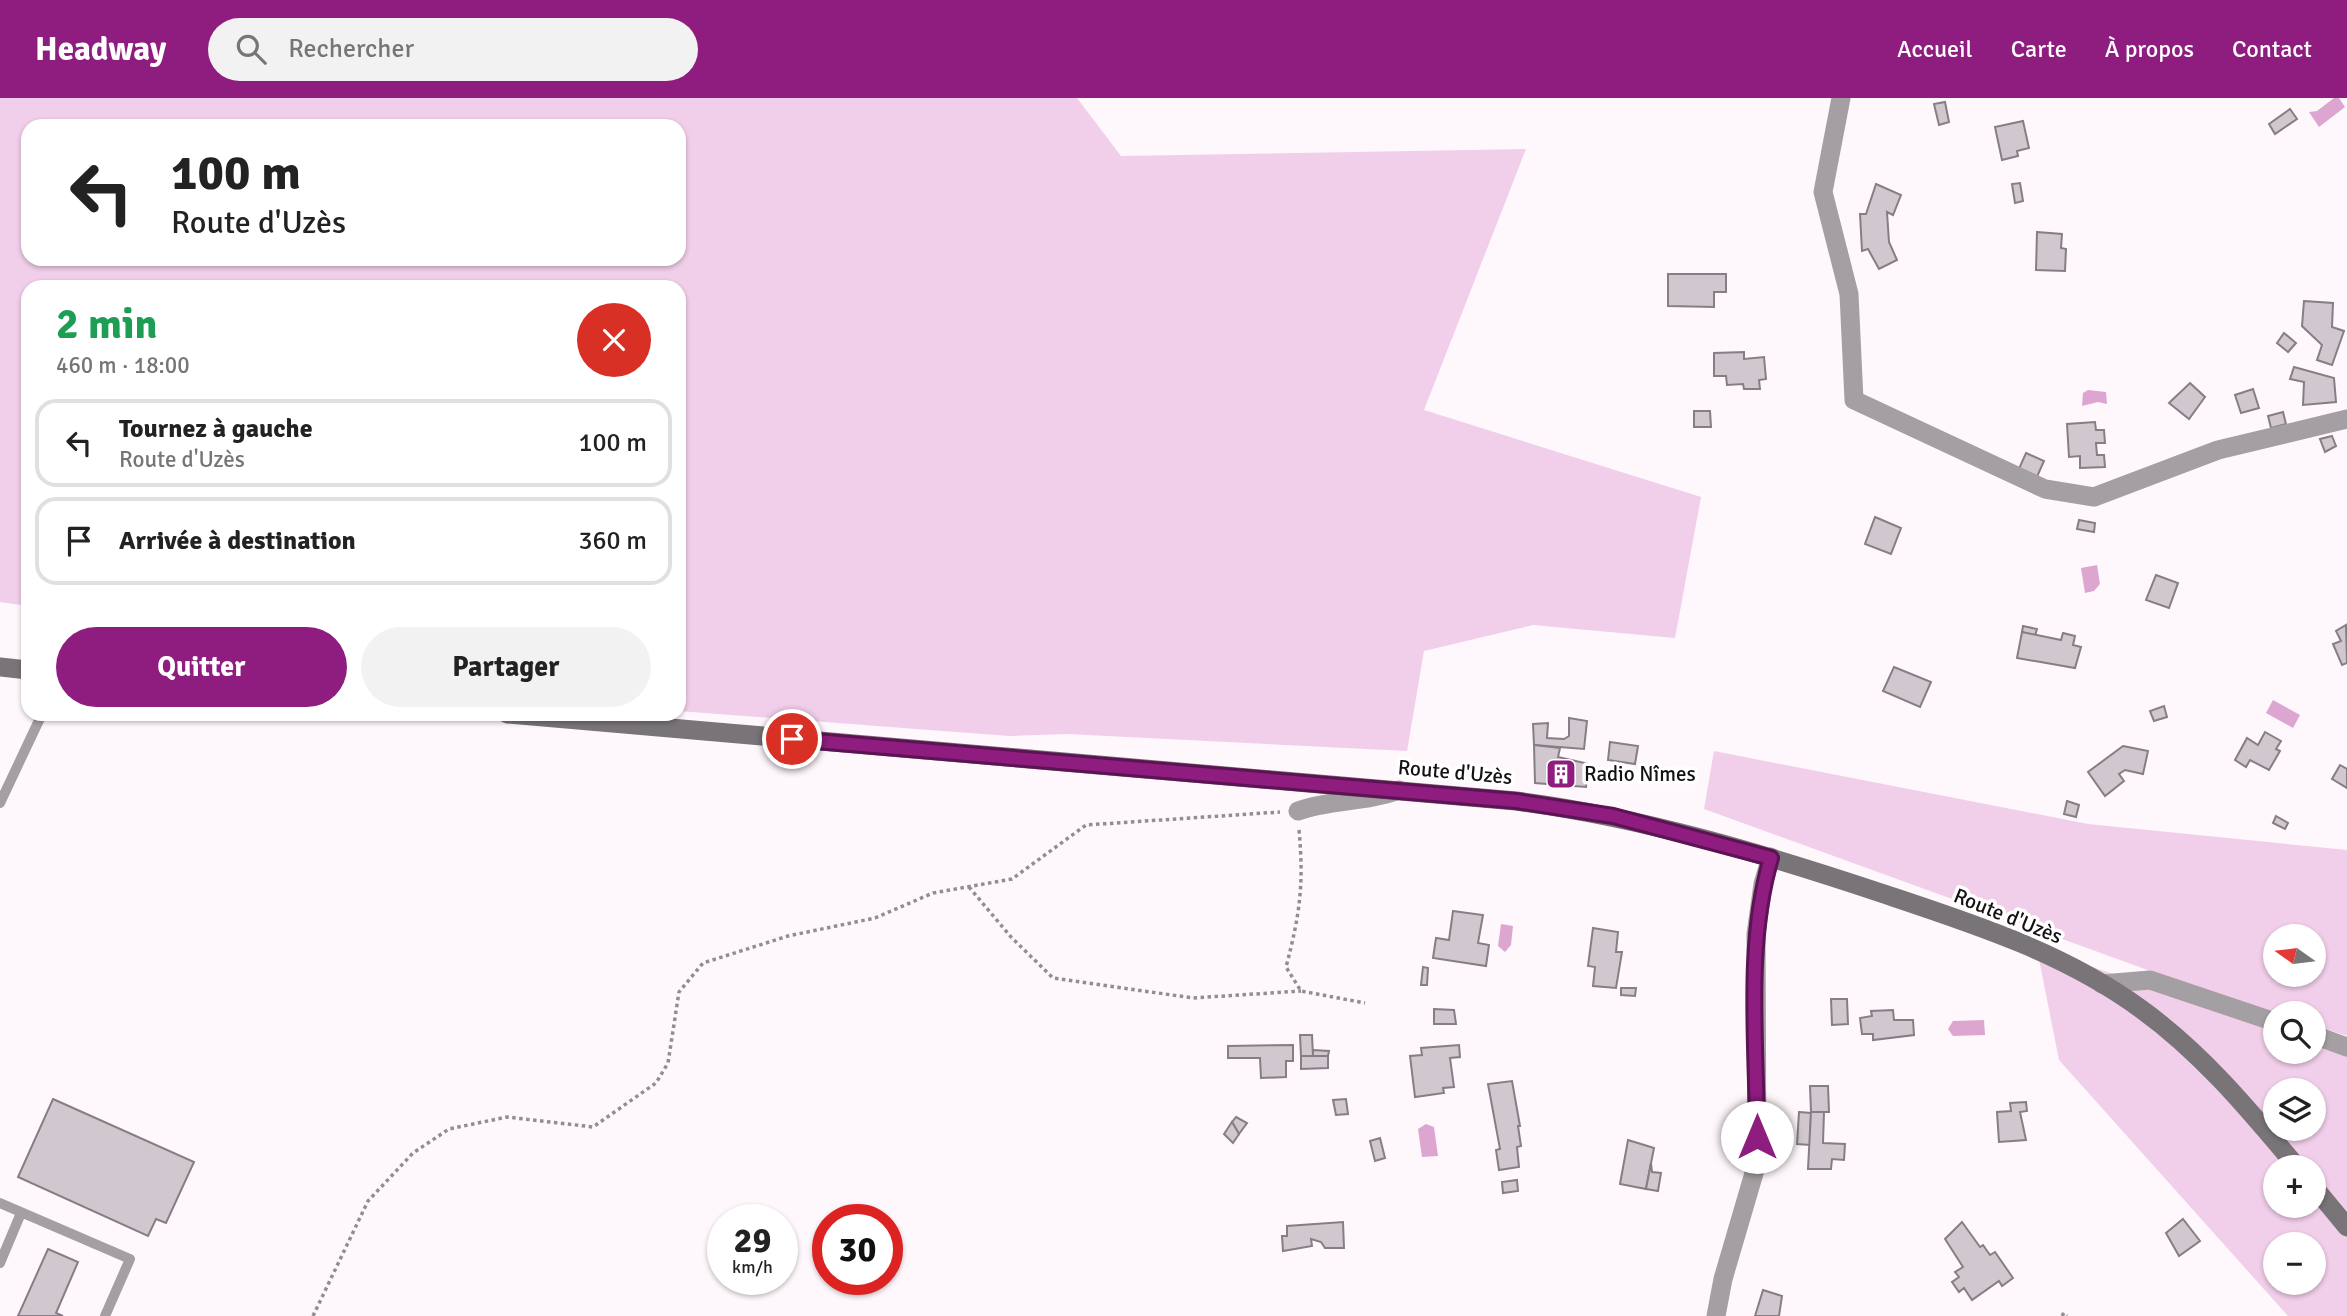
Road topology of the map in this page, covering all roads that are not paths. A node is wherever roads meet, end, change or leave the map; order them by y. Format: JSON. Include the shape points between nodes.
{"nodes":[{"id":1,"x":1841,"y":98,"type":"edge"},
{"id":2,"x":2347,"y":419,"type":"edge"},
{"id":3,"x":0,"y":667,"type":"edge"},
{"id":4,"x":21,"y":669,"type":"edge"},
{"id":5,"x":39,"y":721,"type":"edge"},
{"id":6,"x":590,"y":721,"type":"edge"},
{"id":7,"x":1401,"y":789,"type":"junction"},
{"id":8,"x":0,"y":803,"type":"edge"},
{"id":9,"x":1298,"y":811,"type":"road end"},
{"id":10,"x":1771,"y":858,"type":"junction"},
{"id":11,"x":2102,"y":984,"type":"junction"},
{"id":12,"x":2263,"y":1018,"type":"edge"},
{"id":13,"x":2326,"y":1039,"type":"edge"},
{"id":14,"x":2347,"y":1047,"type":"edge"},
{"id":15,"x":2287,"y":1155,"type":"edge"},
{"id":16,"x":2326,"y":1202,"type":"edge"},
{"id":17,"x":0,"y":1203,"type":"edge"},
{"id":18,"x":21,"y":1213,"type":"junction"},
{"id":19,"x":2347,"y":1227,"type":"edge"},
{"id":20,"x":0,"y":1263,"type":"edge"},
{"id":21,"x":105,"y":1316,"type":"edge"},
{"id":22,"x":1716,"y":1316,"type":"edge"}],
"edges":[{"from":1,"to":2,"type":"street","via":[[1823,192],[1849,294],[1854,400],[2045,489],[2094,497],[2218,450]]},
{"from":3,"to":4,"type":"main road"},
{"from":5,"to":8,"type":"lane"},
{"from":6,"to":7,"type":"main road","name":"Route d'Uzès"},
{"from":7,"to":9,"type":"street","via":[[1370,801]]},
{"from":7,"to":10,"type":"main road","name":"Route d'Uzès","via":[[1602,814]]},
{"from":10,"to":11,"type":"main road","name":"Route d'Uzès","via":[[1981,926]]},
{"from":10,"to":22,"type":"street","via":[[1756,934],[1757,1163]]},
{"from":11,"to":12,"type":"street","via":[[2150,980]]},
{"from":11,"to":15,"type":"main road","name":"Route d'Uzès","via":[[2141,1009],[2197,1056]]},
{"from":13,"to":14,"type":"street"},
{"from":16,"to":19,"type":"main road"},
{"from":17,"to":18,"type":"lane"},
{"from":18,"to":20,"type":"lane"},
{"from":18,"to":21,"type":"lane","via":[[130,1259]]}]}
